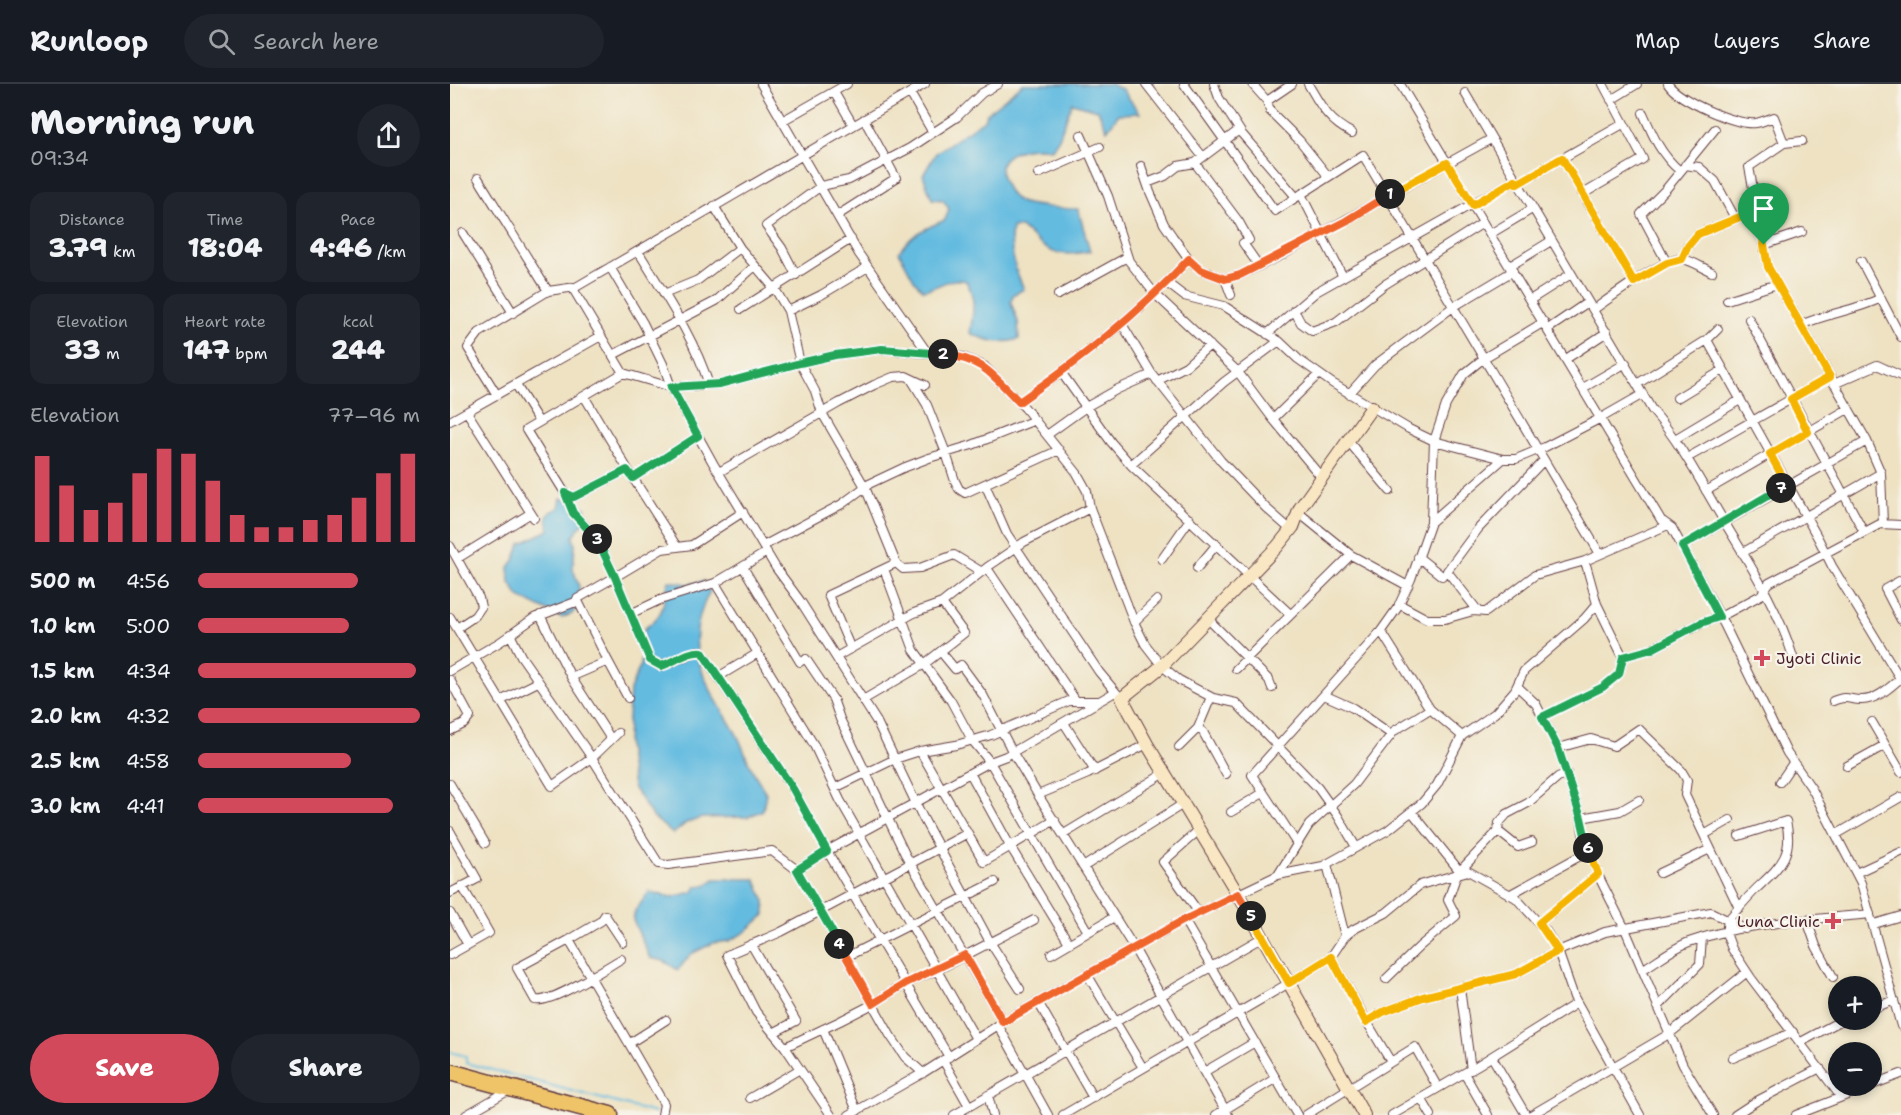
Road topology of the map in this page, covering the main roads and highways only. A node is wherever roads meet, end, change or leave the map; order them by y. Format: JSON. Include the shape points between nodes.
{"nodes":[{"id":1,"x":450,"y":1072,"type":"edge"},
{"id":2,"x":610,"y":1115,"type":"edge"}],
"edges":[{"from":1,"to":2,"type":"highway"}]}
